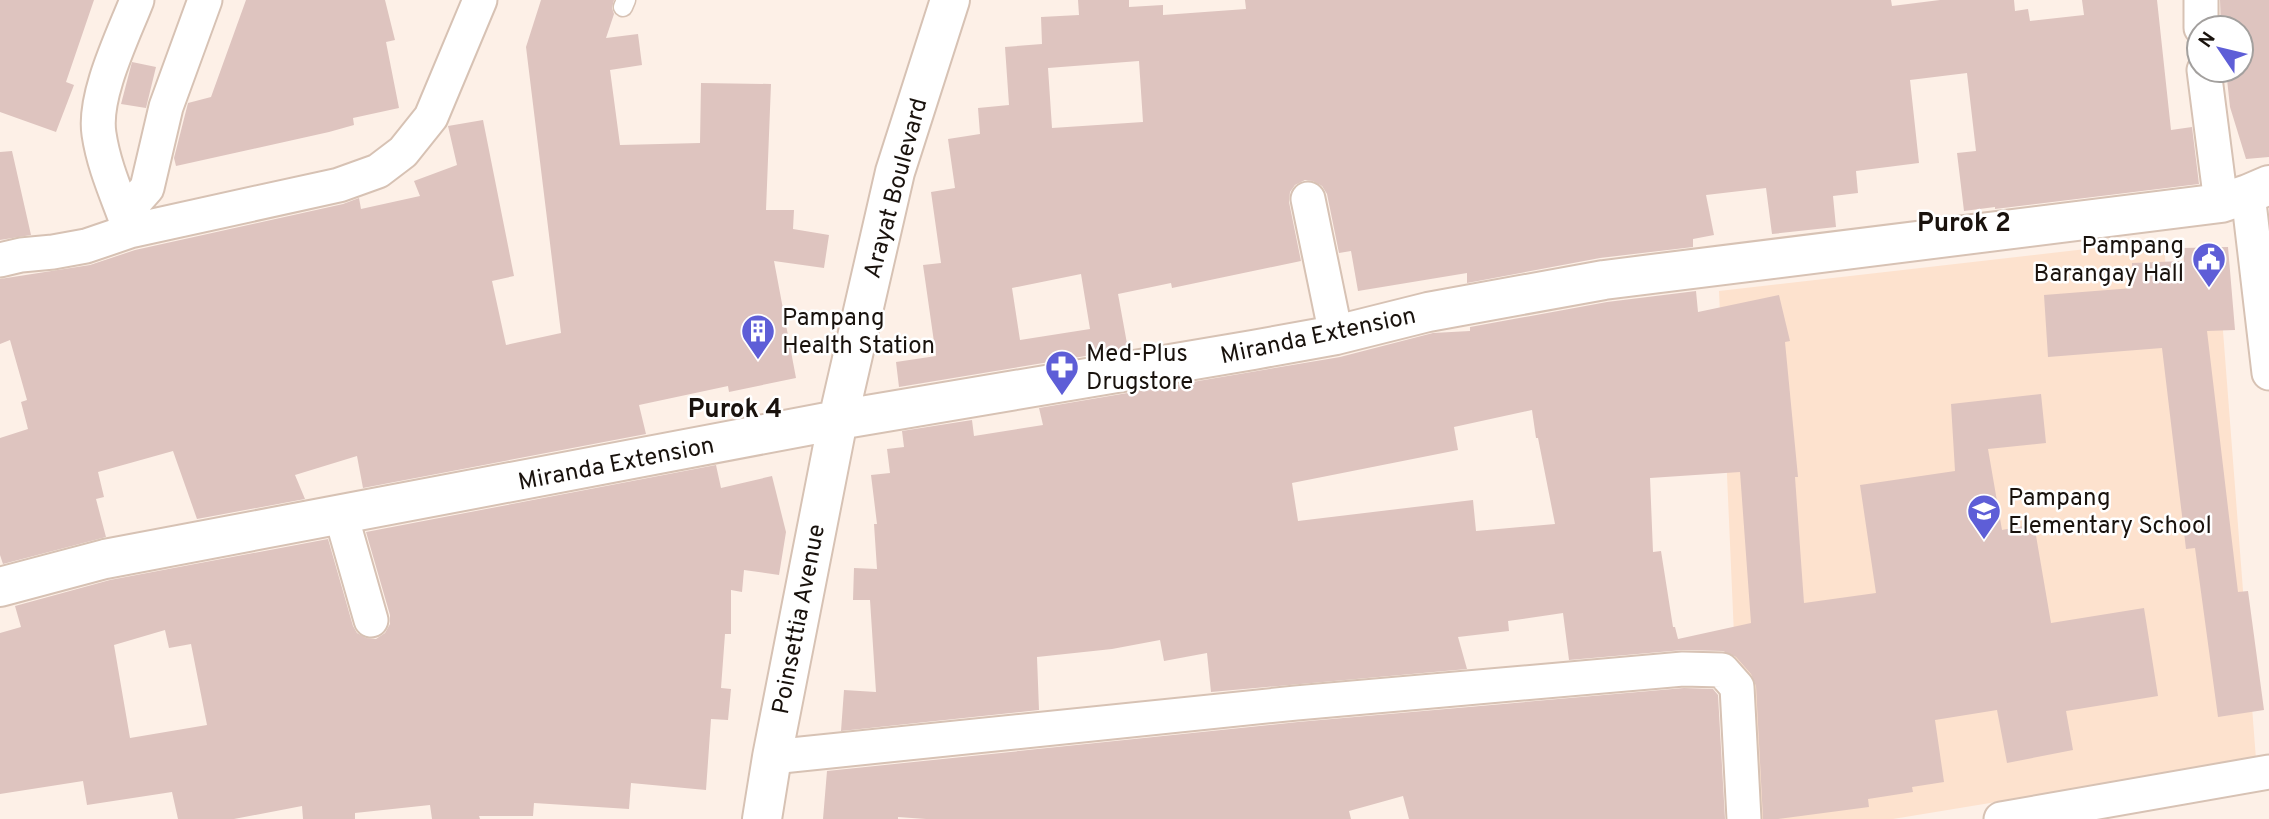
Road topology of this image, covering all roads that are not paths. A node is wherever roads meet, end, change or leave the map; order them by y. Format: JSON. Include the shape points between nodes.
{"nodes":[{"id":1,"x":137,"y":0,"type":"edge"},
{"id":2,"x":205,"y":0,"type":"edge"},
{"id":3,"x":480,"y":0,"type":"edge"},
{"id":4,"x":950,"y":0,"type":"edge"},
{"id":5,"x":2209,"y":84,"type":"edge"},
{"id":6,"x":2246,"y":194,"type":"edge"},
{"id":7,"x":1308,"y":200,"type":"dead end"},
{"id":8,"x":127,"y":222,"type":"junction"},
{"id":9,"x":0,"y":260,"type":"edge"},
{"id":10,"x":2266,"y":322,"type":"edge"},
{"id":11,"x":1336,"y":335,"type":"junction"},
{"id":12,"x":2269,"y":373,"type":"edge"},
{"id":13,"x":838,"y":420,"type":"junction"},
{"id":14,"x":341,"y":516,"type":"junction"},
{"id":15,"x":0,"y":587,"type":"edge"},
{"id":16,"x":371,"y":620,"type":"dead end"},
{"id":17,"x":772,"y":757,"type":"junction"},
{"id":18,"x":2269,"y":772,"type":"edge"},
{"id":19,"x":762,"y":819,"type":"edge"},
{"id":20,"x":1744,"y":819,"type":"edge"},
{"id":21,"x":2001,"y":819,"type":"edge"}],
"edges":[{"from":1,"to":8,"type":"street","via":[[100,98],[98,131],[107,171]]},
{"from":2,"to":8,"type":"street","via":[[166,107],[148,188]]},
{"from":3,"to":8,"type":"street","via":[[431,117],[403,152],[378,171],[339,185]]},
{"from":4,"to":13,"type":"main road","name":"Arayat Boulevard","via":[[895,172]]},
{"from":5,"to":6,"type":"street"},
{"from":6,"to":10,"type":"street"},
{"from":6,"to":11,"type":"main road","name":"Miranda Extension","via":[[1604,280],[1428,312]]},
{"from":7,"to":11,"type":"street"},
{"from":8,"to":9,"type":"street","via":[[86,246]]},
{"from":10,"to":12,"type":"street"},
{"from":11,"to":13,"type":"main road","name":"Miranda Extension"},
{"from":13,"to":14,"type":"main road","name":"Miranda Extension"},
{"from":13,"to":17,"type":"main road","name":"Poinsettia Avenue"},
{"from":14,"to":15,"type":"main road","name":"Miranda Extension","via":[[105,559]]},
{"from":14,"to":16,"type":"street"},
{"from":17,"to":19,"type":"main road","name":"Poinsettia Avenue"},
{"from":17,"to":20,"type":"street","via":[[1296,703],[1683,668],[1722,670],[1737,687]]},
{"from":18,"to":21,"type":"street"}]}
